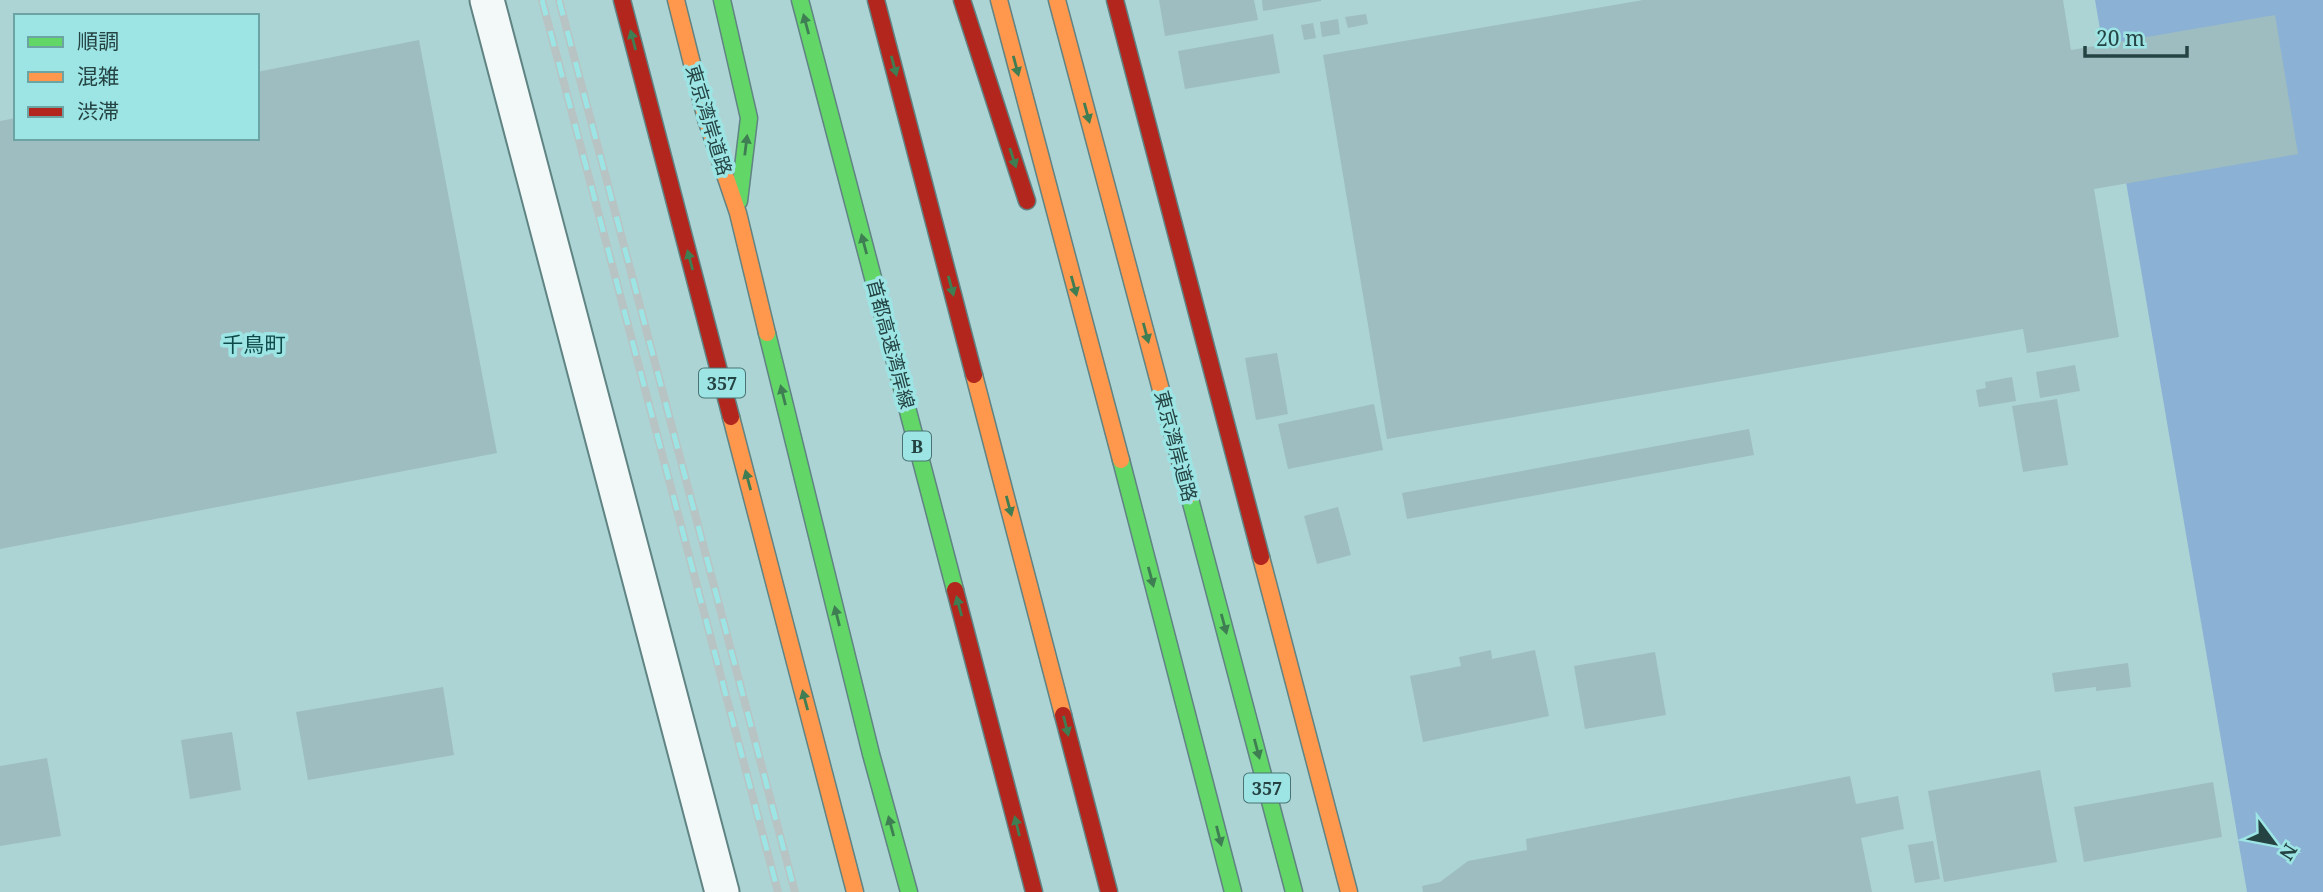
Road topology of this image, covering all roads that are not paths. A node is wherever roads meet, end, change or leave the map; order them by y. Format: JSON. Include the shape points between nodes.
{"nodes":[{"id":1,"x":487,"y":0,"type":"edge"},
{"id":2,"x":622,"y":0,"type":"edge"},
{"id":3,"x":676,"y":0,"type":"edge"},
{"id":4,"x":722,"y":0,"type":"edge"},
{"id":5,"x":800,"y":0,"type":"edge"},
{"id":6,"x":876,"y":0,"type":"edge"},
{"id":7,"x":962,"y":0,"type":"edge"},
{"id":8,"x":999,"y":0,"type":"edge"},
{"id":9,"x":1057,"y":0,"type":"edge"},
{"id":10,"x":1115,"y":0,"type":"edge"},
{"id":11,"x":738,"y":213,"type":"junction"},
{"id":12,"x":1033,"y":222,"type":"dead end"},
{"id":13,"x":1072,"y":339,"type":"dead end"},
{"id":14,"x":1138,"y":532,"type":"junction"},
{"id":15,"x":722,"y":892,"type":"edge"},
{"id":16,"x":855,"y":892,"type":"edge"},
{"id":17,"x":909,"y":892,"type":"edge"},
{"id":18,"x":1034,"y":892,"type":"edge"},
{"id":19,"x":1109,"y":892,"type":"edge"},
{"id":20,"x":1233,"y":892,"type":"edge"},
{"id":21,"x":1294,"y":892,"type":"edge"},
{"id":22,"x":1349,"y":892,"type":"edge"}],
"edges":[{"from":1,"to":15,"type":"street"},
{"from":16,"to":2,"type":"main road","number":"357","one_way":true},
{"from":3,"to":11,"type":"main road","name":"東京湾岸道路","via":[[706,119]]},
{"from":11,"to":4,"type":"main road","one_way":true,"via":[[749,118]]},
{"from":18,"to":5,"type":"main road","name":"首都高速湾岸線","number":"B","one_way":true},
{"from":6,"to":19,"type":"main road","one_way":true},
{"from":7,"to":12,"type":"main road","one_way":true},
{"from":8,"to":14,"type":"main road","one_way":true},
{"from":9,"to":21,"type":"main road","name":"東京湾岸道路","number":"357","one_way":true},
{"from":10,"to":22,"type":"main road"},
{"from":17,"to":11,"type":"main road","name":"東京湾岸道路","one_way":true},
{"from":13,"to":14,"type":"main road"},
{"from":14,"to":20,"type":"main road","one_way":true}]}
